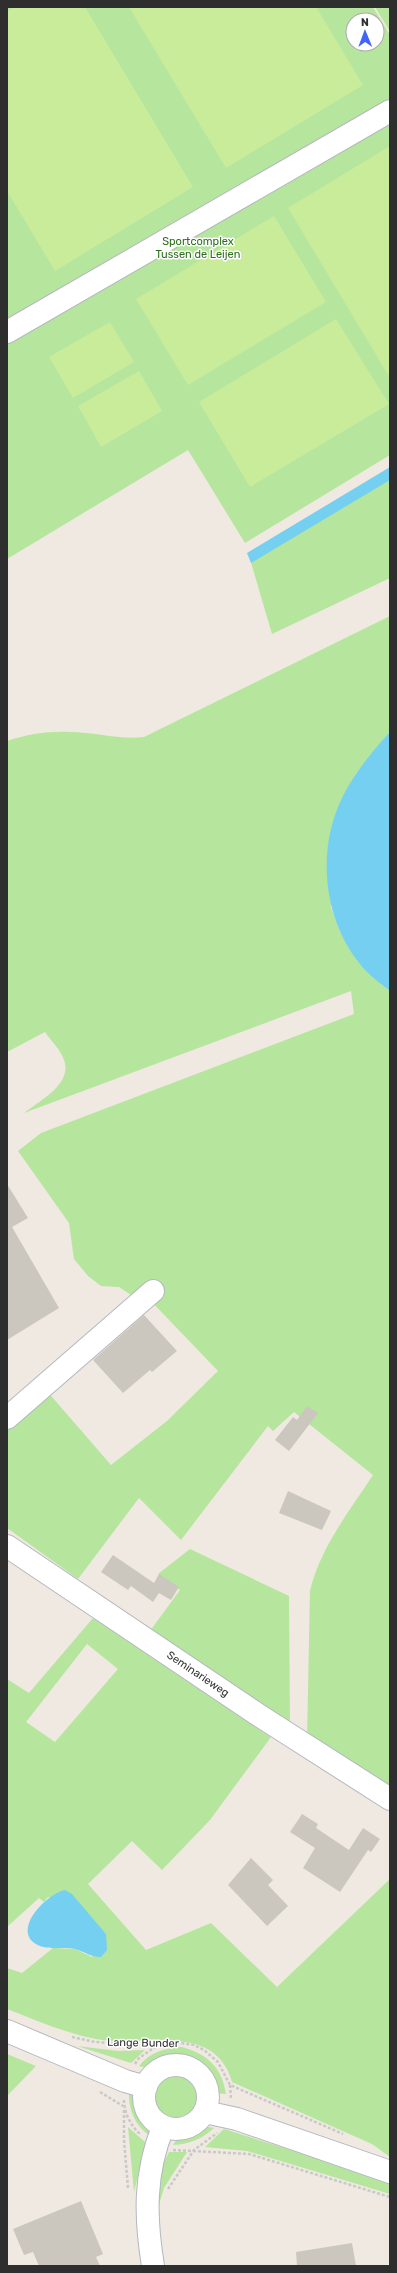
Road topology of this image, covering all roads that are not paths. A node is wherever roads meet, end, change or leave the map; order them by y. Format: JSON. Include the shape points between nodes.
{"nodes":[{"id":1,"x":390,"y":111,"type":"edge"},
{"id":2,"x":7,"y":332,"type":"edge"},
{"id":3,"x":153,"y":1291,"type":"dead end"},
{"id":4,"x":7,"y":1418,"type":"edge"},
{"id":5,"x":7,"y":1546,"type":"edge"},
{"id":6,"x":390,"y":1799,"type":"edge"},
{"id":7,"x":7,"y":2031,"type":"edge"},
{"id":8,"x":146,"y":2087,"type":"junction"},
{"id":9,"x":205,"y":2112,"type":"junction"},
{"id":10,"x":163,"y":2127,"type":"junction"},
{"id":11,"x":390,"y":2172,"type":"edge"},
{"id":12,"x":153,"y":2266,"type":"edge"}],
"edges":[{"from":1,"to":2,"type":"street"},
{"from":3,"to":4,"type":"street"},
{"from":5,"to":6,"type":"street","name":"Seminarieweg","via":[[257,1714]]},
{"from":7,"to":8,"type":"street","via":[[125,2081]]},
{"from":8,"to":9,"type":"street","via":[[158,2070],[173,2066],[188,2068],[204,2081],[208,2091]]},
{"from":8,"to":10,"type":"street","via":[[144,2099],[147,2110]]},
{"from":9,"to":10,"type":"street","via":[[199,2120],[187,2127]]},
{"from":9,"to":11,"type":"street","via":[[237,2119]]},
{"from":10,"to":12,"type":"street","via":[[156,2145],[146,2203]]}]}
